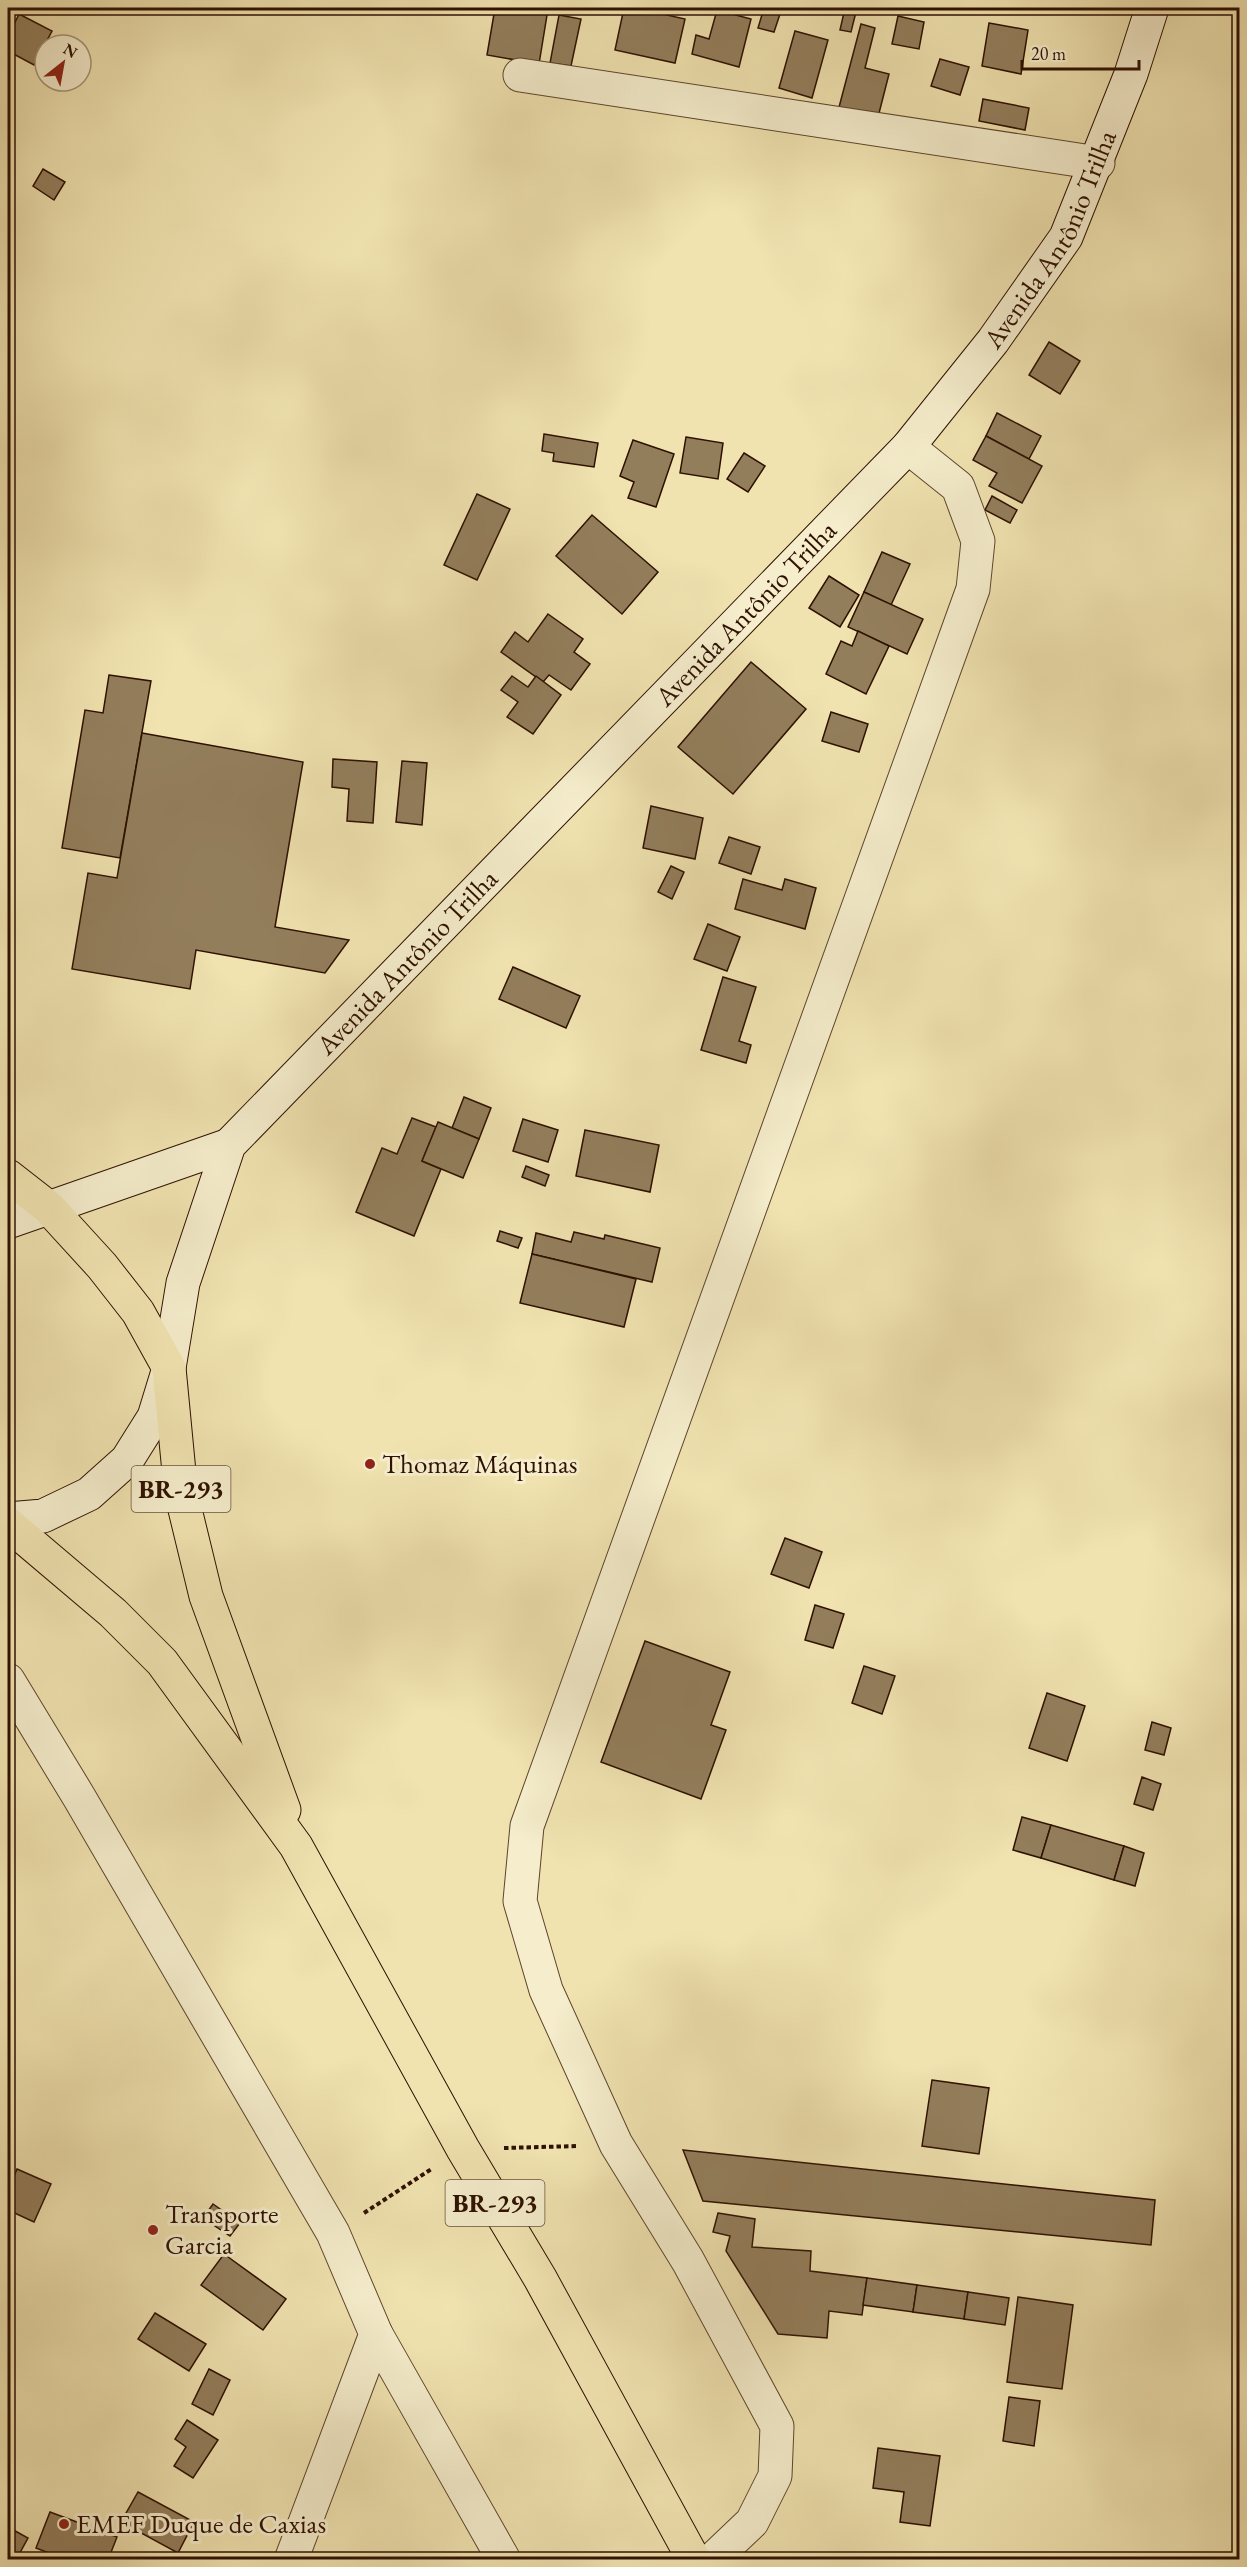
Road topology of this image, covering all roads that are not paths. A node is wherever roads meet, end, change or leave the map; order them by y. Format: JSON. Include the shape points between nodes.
{"nodes":[{"id":1,"x":1152,"y":8,"type":"edge"},
{"id":2,"x":520,"y":75,"type":"dead end"},
{"id":3,"x":1098,"y":163,"type":"junction"},
{"id":4,"x":908,"y":447,"type":"junction"},
{"id":5,"x":229,"y":1145,"type":"junction"},
{"id":6,"x":8,"y":1176,"type":"edge"},
{"id":7,"x":49,"y":1208,"type":"junction"},
{"id":8,"x":8,"y":1222,"type":"edge"},
{"id":9,"x":169,"y":1368,"type":"junction"},
{"id":10,"x":8,"y":1519,"type":"edge"},
{"id":11,"x":8,"y":1524,"type":"edge"},
{"id":12,"x":8,"y":1680,"type":"edge"},
{"id":13,"x":296,"y":1845,"type":"junction"},
{"id":14,"x":376,"y":2334,"type":"junction"},
{"id":15,"x":291,"y":2559,"type":"edge"},
{"id":16,"x":504,"y":2559,"type":"edge"},
{"id":17,"x":694,"y":2559,"type":"edge"},
{"id":18,"x":712,"y":2559,"type":"edge"}],
"edges":[{"from":1,"to":3,"type":"street","name":"Avenida Antônio Trilha"},
{"from":2,"to":3,"type":"street"},
{"from":3,"to":4,"type":"street","name":"Avenida Antônio Trilha","via":[[1066,237],[993,341]]},
{"from":4,"to":5,"type":"street","name":"Avenida Antônio Trilha"},
{"from":4,"to":18,"type":"street","via":[[958,487],[978,541],[973,589],[527,1826],[520,1901],[546,1990],[616,2145],[688,2262],[777,2426],[775,2476],[752,2522]]},
{"from":5,"to":7,"type":"street","name":"Avenida Antônio Trilha"},
{"from":5,"to":9,"type":"street","name":"Avenida Antônio Trilha","via":[[183,1283]]},
{"from":6,"to":7,"type":"highway","number":"BR-293"},
{"from":7,"to":8,"type":"street","name":"Avenida Antônio Trilha"},
{"from":7,"to":9,"type":"highway","number":"BR-293","via":[[138,1312]]},
{"from":9,"to":10,"type":"street","name":"Avenida Antônio Trilha","via":[[154,1418],[127,1460],[89,1494],[43,1516]]},
{"from":9,"to":13,"type":"highway","number":"BR-293","via":[[182,1493],[206,1596]]},
{"from":11,"to":13,"type":"highway","number":"BR-293","via":[[113,1613],[162,1662]]},
{"from":12,"to":14,"type":"street","via":[[333,2233]]},
{"from":13,"to":17,"type":"highway","number":"BR-293"},
{"from":14,"to":15,"type":"street"},
{"from":14,"to":16,"type":"street"}]}
